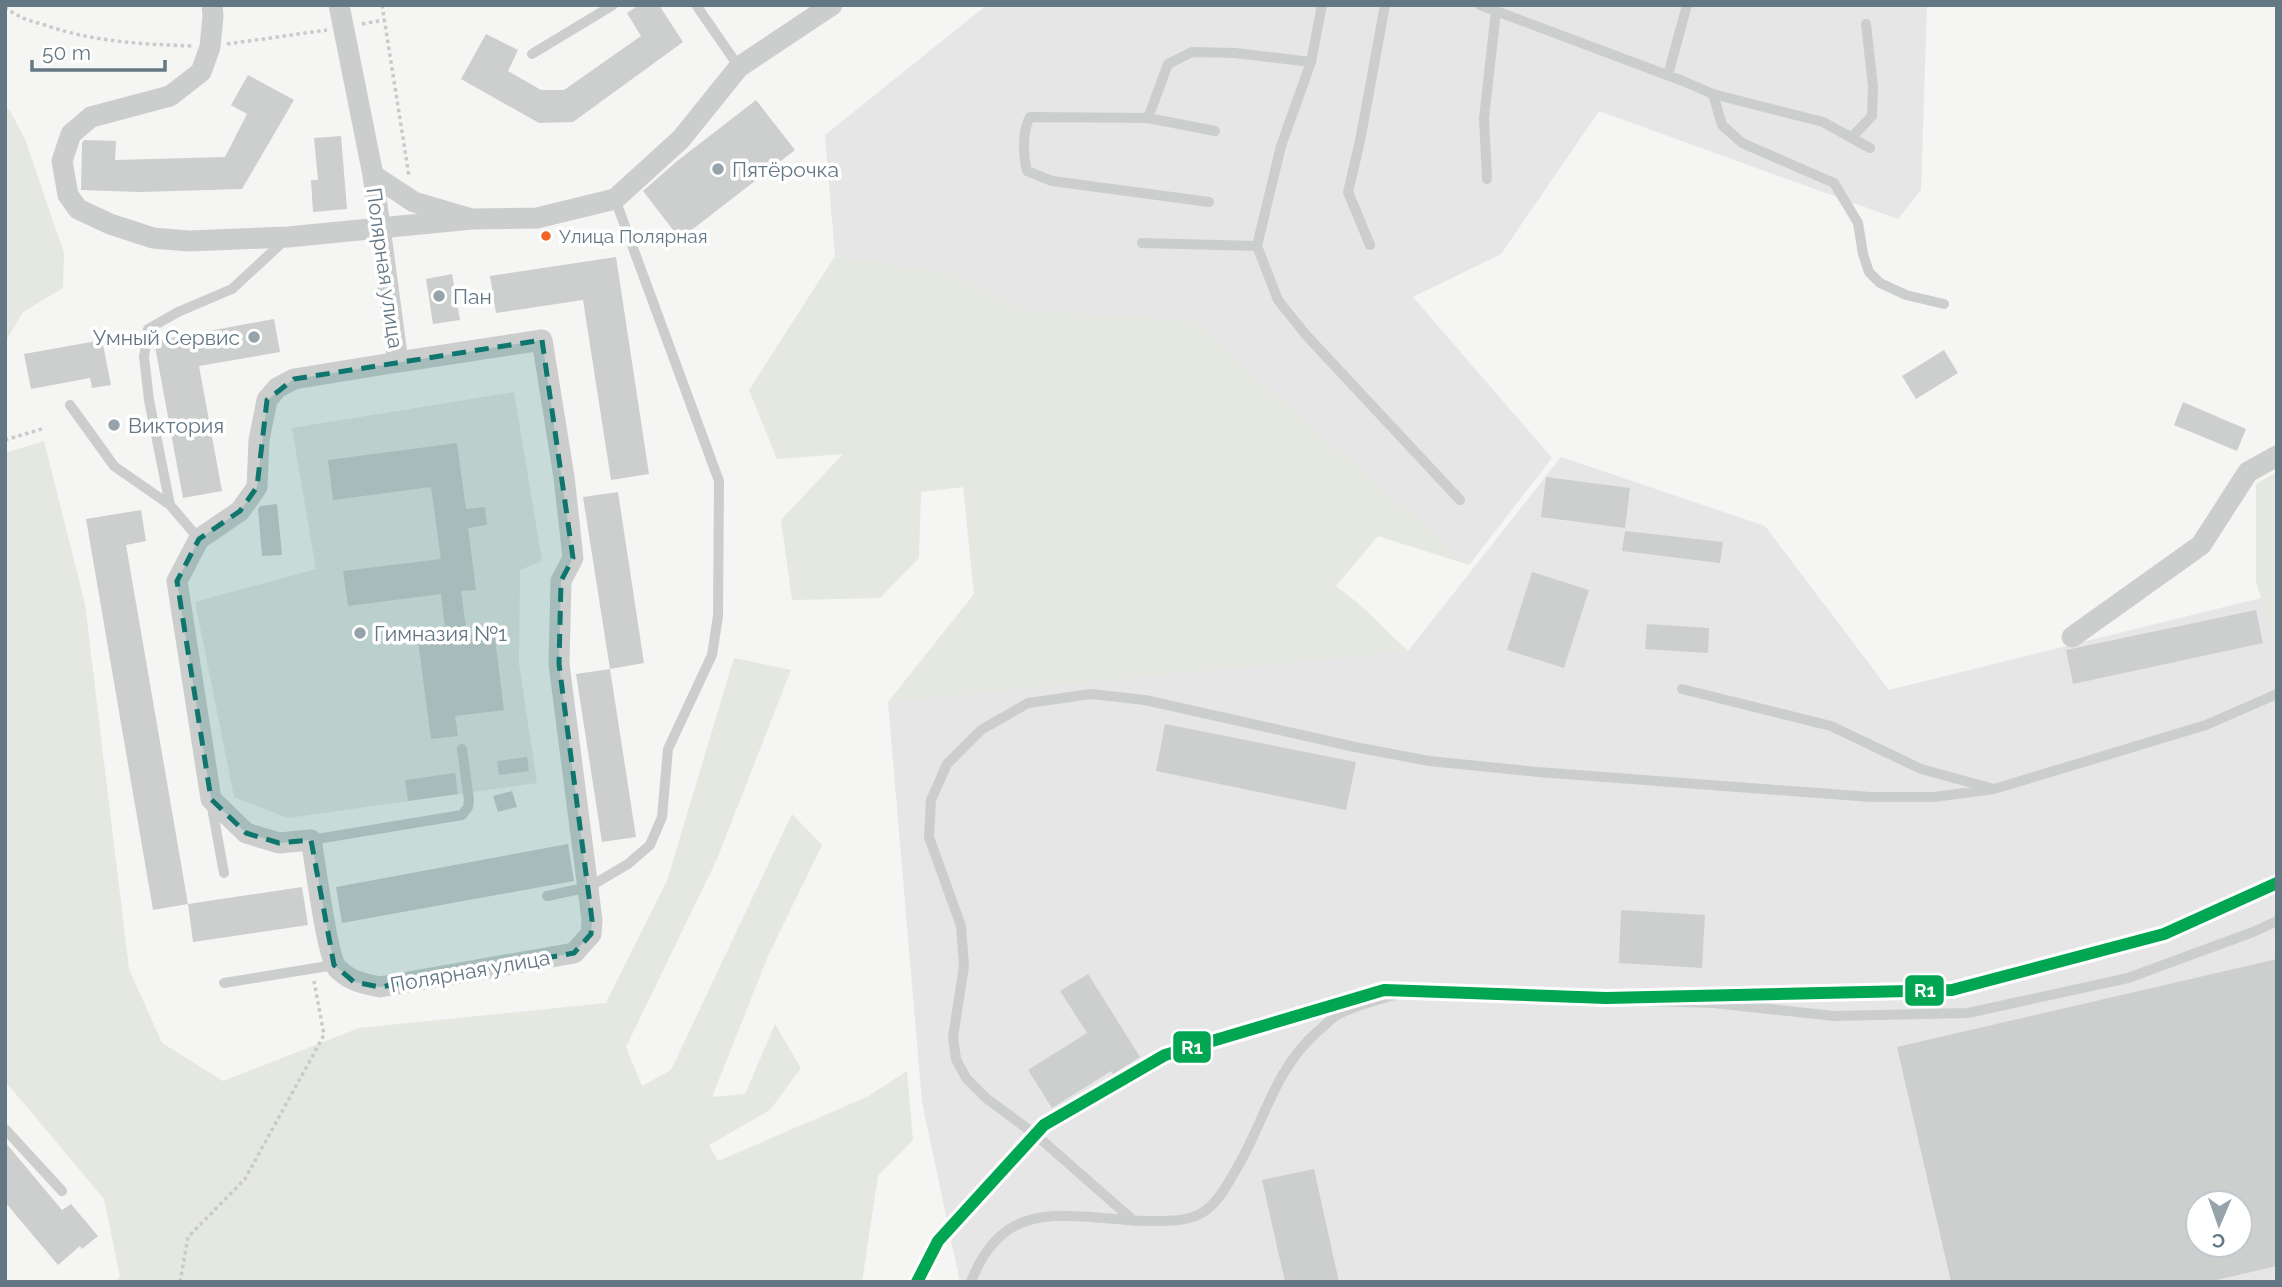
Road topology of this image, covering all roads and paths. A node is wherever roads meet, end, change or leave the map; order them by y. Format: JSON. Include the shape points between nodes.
{"nodes":[{"id":1,"x":212,"y":5,"type":"edge"},
{"id":2,"x":339,"y":5,"type":"edge"},
{"id":3,"x":382,"y":5,"type":"edge"},
{"id":4,"x":613,"y":5,"type":"edge"},
{"id":5,"x":696,"y":5,"type":"edge"},
{"id":6,"x":832,"y":5,"type":"edge"},
{"id":7,"x":1322,"y":5,"type":"edge"},
{"id":8,"x":1385,"y":5,"type":"edge"},
{"id":9,"x":1480,"y":5,"type":"edge"},
{"id":10,"x":1687,"y":5,"type":"edge"},
{"id":11,"x":1496,"y":11,"type":"junction"},
{"id":12,"x":1866,"y":24,"type":"dead end"},
{"id":13,"x":532,"y":54,"type":"dead end"},
{"id":14,"x":1311,"y":62,"type":"junction"},
{"id":15,"x":739,"y":67,"type":"junction"},
{"id":16,"x":1668,"y":75,"type":"junction"},
{"id":17,"x":1713,"y":94,"type":"junction"},
{"id":18,"x":1148,"y":118,"type":"junction"},
{"id":19,"x":1215,"y":131,"type":"dead end"},
{"id":20,"x":1852,"y":138,"type":"junction"},
{"id":21,"x":1870,"y":148,"type":"dead end"},
{"id":22,"x":373,"y":175,"type":"junction"},
{"id":23,"x":1488,"y":178,"type":"dead end"},
{"id":24,"x":615,"y":199,"type":"junction"},
{"id":25,"x":414,"y":202,"type":"junction"},
{"id":26,"x":1209,"y":202,"type":"dead end"},
{"id":27,"x":472,"y":219,"type":"junction"},
{"id":28,"x":379,"y":229,"type":"junction"},
{"id":29,"x":288,"y":237,"type":"junction"},
{"id":30,"x":1142,"y":243,"type":"dead end"},
{"id":31,"x":1370,"y":245,"type":"dead end"},
{"id":32,"x":1257,"y":246,"type":"junction"},
{"id":33,"x":1944,"y":304,"type":"dead end"},
{"id":34,"x":398,"y":362,"type":"junction"},
{"id":35,"x":70,"y":405,"type":"dead end"},
{"id":36,"x":45,"y":428,"type":"dead end"},
{"id":37,"x":5,"y":440,"type":"edge"},
{"id":38,"x":2277,"y":456,"type":"edge"},
{"id":39,"x":1461,"y":500,"type":"dead end"},
{"id":40,"x":170,"y":505,"type":"junction"},
{"id":41,"x":199,"y":539,"type":"junction"},
{"id":42,"x":2072,"y":637,"type":"dead end"},
{"id":43,"x":1682,"y":689,"type":"dead end"},
{"id":44,"x":2277,"y":694,"type":"edge"},
{"id":45,"x":462,"y":749,"type":"dead end"},
{"id":46,"x":1994,"y":789,"type":"junction"},
{"id":47,"x":211,"y":799,"type":"junction"},
{"id":48,"x":311,"y":840,"type":"junction"},
{"id":49,"x":224,"y":873,"type":"dead end"},
{"id":50,"x":589,"y":887,"type":"junction"},
{"id":51,"x":547,"y":897,"type":"dead end"},
{"id":52,"x":2277,"y":921,"type":"edge"},
{"id":53,"x":334,"y":965,"type":"junction"},
{"id":54,"x":312,"y":969,"type":"junction"},
{"id":55,"x":224,"y":983,"type":"dead end"},
{"id":56,"x":5,"y":1129,"type":"edge"},
{"id":57,"x":62,"y":1191,"type":"dead end"},
{"id":58,"x":1134,"y":1221,"type":"junction"},
{"id":59,"x":180,"y":1282,"type":"edge"},
{"id":60,"x":971,"y":1282,"type":"edge"}],
"edges":[{"from":1,"to":29,"type":"street","via":[[210,47],[201,72],[170,96],[91,117],[71,134],[61,161],[68,195],[78,209],[153,238],[189,242]]},
{"from":2,"to":22,"type":"street","name":"Полярная улица"},
{"from":3,"to":25,"type":"path"},
{"from":4,"to":13,"type":"lane"},
{"from":5,"to":15,"type":"lane"},
{"from":6,"to":15,"type":"street"},
{"from":7,"to":14,"type":"lane"},
{"from":8,"to":31,"type":"lane","via":[[1348,192]]},
{"from":9,"to":11,"type":"lane"},
{"from":10,"to":16,"type":"lane"},
{"from":11,"to":16,"type":"lane"},
{"from":11,"to":23,"type":"lane","via":[[1484,118]]},
{"from":12,"to":20,"type":"lane","via":[[1874,87],[1872,116]]},
{"from":14,"to":18,"type":"lane","via":[[1192,52],[1168,64]]},
{"from":14,"to":32,"type":"lane","via":[[1281,146]]},
{"from":15,"to":24,"type":"street","via":[[681,139]]},
{"from":16,"to":17,"type":"lane"},
{"from":17,"to":20,"type":"lane","via":[[1823,122]]},
{"from":17,"to":33,"type":"lane","via":[[1722,125],[1742,143],[1834,183],[1858,223],[1869,272],[1880,283]]},
{"from":18,"to":19,"type":"lane"},
{"from":18,"to":26,"type":"lane","via":[[1030,117],[1026,124],[1027,171],[1052,181]]},
{"from":20,"to":21,"type":"lane"},
{"from":22,"to":25,"type":"street"},
{"from":22,"to":28,"type":"street","name":"Полярная улица"},
{"from":24,"to":27,"type":"street","via":[[537,218]]},
{"from":24,"to":50,"type":"lane","via":[[719,481],[718,616],[712,654],[668,749],[662,817],[650,845]]},
{"from":25,"to":27,"type":"street"},
{"from":27,"to":28,"type":"street"},
{"from":28,"to":29,"type":"street"},
{"from":28,"to":34,"type":"street","name":"Полярная улица"},
{"from":29,"to":40,"type":"lane","via":[[232,289],[148,329],[144,358],[149,400]]},
{"from":30,"to":32,"type":"lane"},
{"from":32,"to":39,"type":"lane","via":[[1278,299],[1306,335]]},
{"from":34,"to":41,"type":"street","name":"Полярная улица","via":[[294,379],[277,388],[267,400],[257,487],[240,511]]},
{"from":34,"to":50,"type":"street","name":"Полярная улица","via":[[542,340],[573,558],[561,581],[559,664]]},
{"from":35,"to":40,"type":"lane","via":[[114,466]]},
{"from":36,"to":37,"type":"path"},
{"from":38,"to":42,"type":"street","via":[[2248,472],[2201,545]]},
{"from":40,"to":41,"type":"lane"},
{"from":41,"to":47,"type":"street","name":"Полярная улица","via":[[177,581]]},
{"from":43,"to":46,"type":"lane","via":[[1831,726],[1921,769]]},
{"from":44,"to":46,"type":"lane","via":[[2206,725]]},
{"from":45,"to":48,"type":"lane","via":[[469,800],[462,815]]},
{"from":46,"to":58,"type":"lane","via":[[1934,797],[1871,797],[1538,772],[1429,761],[1145,700],[1091,694],[1028,703],[981,730],[947,764],[931,800],[929,837],[961,926],[964,966],[953,1037],[956,1059],[966,1078],[986,1098],[1036,1135]]},
{"from":47,"to":48,"type":"street","via":[[246,833],[279,843]]},
{"from":47,"to":49,"type":"lane"},
{"from":48,"to":53,"type":"street"},
{"from":50,"to":51,"type":"lane"},
{"from":50,"to":53,"type":"street","name":"Полярная улица","via":[[591,934],[574,953],[380,987],[354,982]]},
{"from":52,"to":58,"type":"lane","via":[[2128,978],[1968,1013],[1835,1016],[1713,1003],[1398,994],[1335,1016],[1307,1041],[1282,1073],[1219,1198],[1199,1214],[1173,1222]]},
{"from":53,"to":54,"type":"lane"},
{"from":54,"to":55,"type":"lane"},
{"from":54,"to":59,"type":"path","via":[[324,1035],[245,1179],[188,1237]]},
{"from":56,"to":57,"type":"lane"},
{"from":58,"to":60,"type":"lane","via":[[1045,1216],[1014,1224],[992,1241]]}]}
